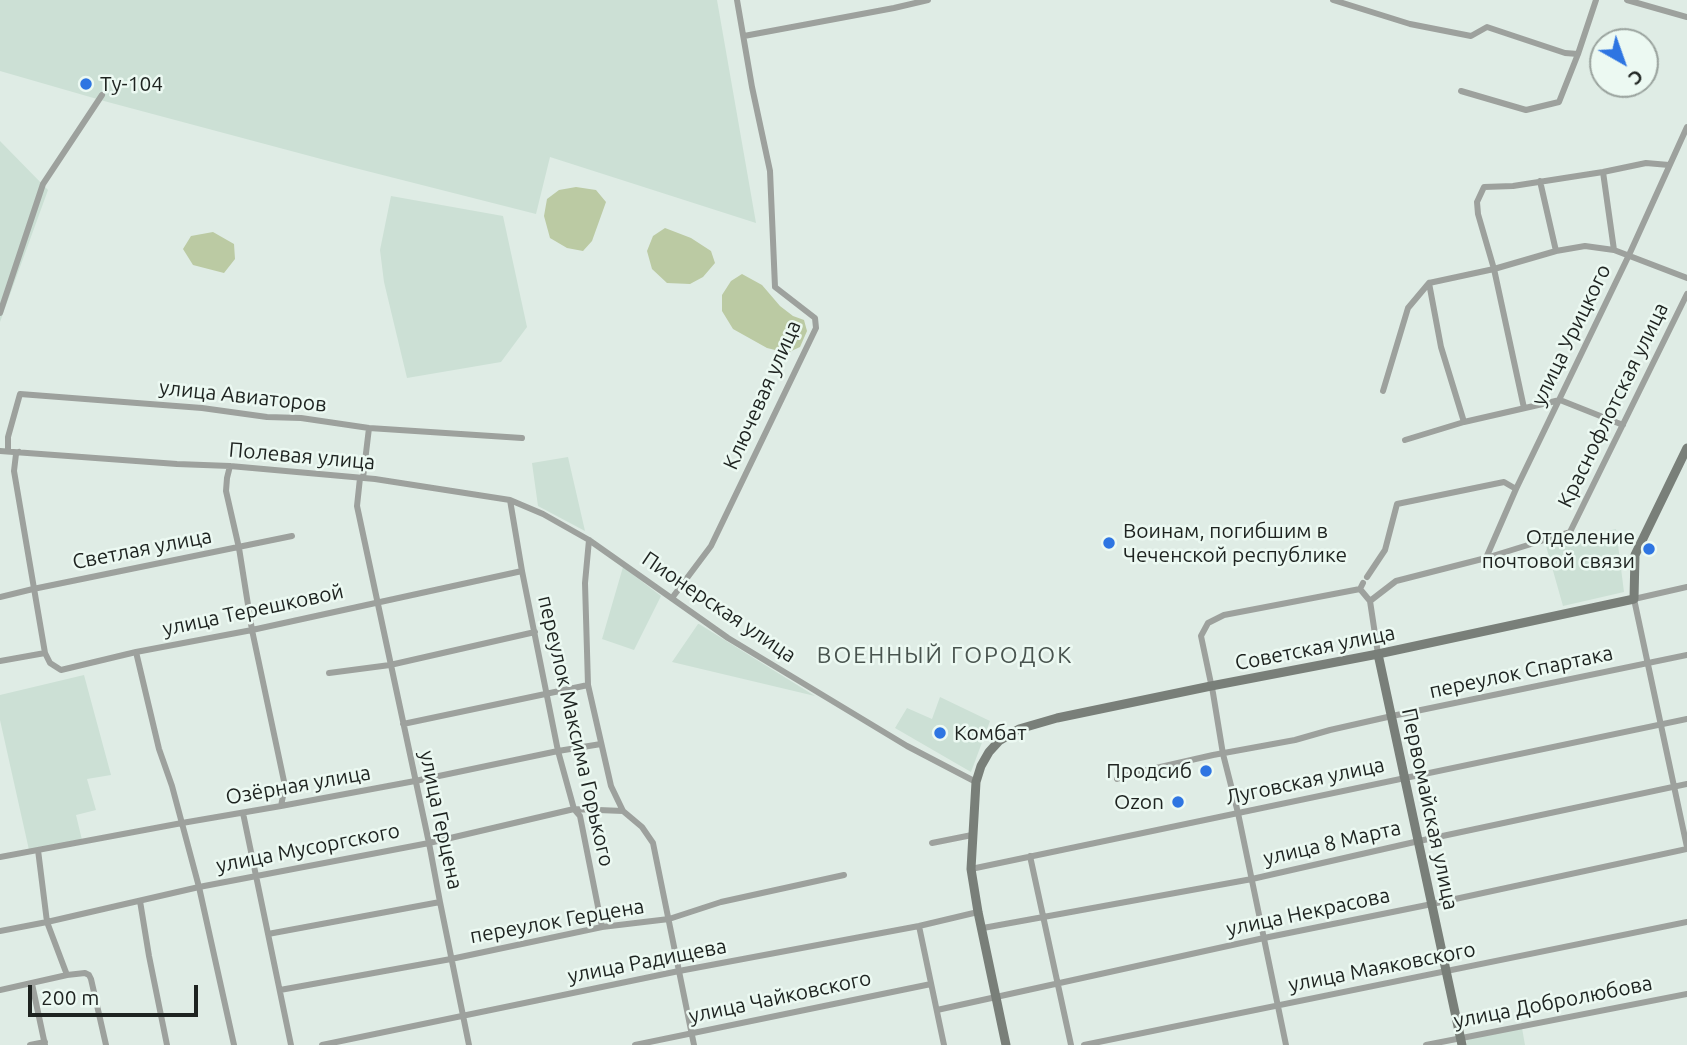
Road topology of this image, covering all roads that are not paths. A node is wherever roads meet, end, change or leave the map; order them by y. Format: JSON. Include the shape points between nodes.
{"nodes":[{"id":1,"x":737,"y":0,"type":"edge"},
{"id":2,"x":928,"y":0,"type":"edge"},
{"id":3,"x":1333,"y":0,"type":"edge"},
{"id":4,"x":1596,"y":0,"type":"edge"},
{"id":5,"x":1627,"y":0,"type":"edge"},
{"id":6,"x":1687,"y":17,"type":"edge"},
{"id":7,"x":744,"y":36,"type":"junction"},
{"id":8,"x":1578,"y":54,"type":"junction"},
{"id":9,"x":1461,"y":91,"type":"dead end"},
{"id":10,"x":102,"y":95,"type":"dead end"},
{"id":11,"x":1687,"y":127,"type":"edge"},
{"id":12,"x":1669,"y":165,"type":"junction"},
{"id":13,"x":1603,"y":172,"type":"junction"},
{"id":14,"x":1540,"y":181,"type":"junction"},
{"id":15,"x":1614,"y":250,"type":"junction"},
{"id":16,"x":1556,"y":251,"type":"junction"},
{"id":17,"x":1629,"y":255,"type":"junction"},
{"id":18,"x":1493,"y":269,"type":"junction"},
{"id":19,"x":1687,"y":278,"type":"edge"},
{"id":20,"x":1429,"y":283,"type":"junction"},
{"id":21,"x":1687,"y":294,"type":"edge"},
{"id":22,"x":0,"y":313,"type":"edge"},
{"id":23,"x":1383,"y":391,"type":"dead end"},
{"id":24,"x":1560,"y":400,"type":"junction"},
{"id":25,"x":1524,"y":408,"type":"junction"},
{"id":26,"x":1464,"y":422,"type":"junction"},
{"id":27,"x":1623,"y":425,"type":"junction"},
{"id":28,"x":369,"y":428,"type":"junction"},
{"id":29,"x":522,"y":438,"type":"dead end"},
{"id":30,"x":1405,"y":440,"type":"dead end"},
{"id":31,"x":1687,"y":447,"type":"edge"},
{"id":32,"x":4,"y":451,"type":"edge"},
{"id":33,"x":19,"y":452,"type":"junction"},
{"id":34,"x":230,"y":466,"type":"junction"},
{"id":35,"x":362,"y":478,"type":"junction"},
{"id":36,"x":1516,"y":489,"type":"junction"},
{"id":37,"x":510,"y":500,"type":"junction"},
{"id":38,"x":292,"y":537,"type":"dead end"},
{"id":39,"x":589,"y":540,"type":"junction"},
{"id":40,"x":239,"y":548,"type":"junction"},
{"id":41,"x":1486,"y":558,"type":"junction"},
{"id":42,"x":522,"y":571,"type":"junction"},
{"id":43,"x":1363,"y":583,"type":"junction"},
{"id":44,"x":1687,"y":587,"type":"edge"},
{"id":45,"x":33,"y":589,"type":"junction"},
{"id":46,"x":0,"y":597,"type":"edge"},
{"id":47,"x":671,"y":598,"type":"junction"},
{"id":48,"x":1634,"y":599,"type":"junction"},
{"id":49,"x":1370,"y":601,"type":"junction"},
{"id":50,"x":377,"y":602,"type":"junction"},
{"id":51,"x":252,"y":630,"type":"junction"},
{"id":52,"x":535,"y":632,"type":"junction"},
{"id":53,"x":136,"y":652,"type":"junction"},
{"id":54,"x":45,"y":653,"type":"junction"},
{"id":55,"x":1378,"y":654,"type":"junction"},
{"id":56,"x":1687,"y":655,"type":"edge"},
{"id":57,"x":0,"y":661,"type":"edge"},
{"id":58,"x":1648,"y":663,"type":"junction"},
{"id":59,"x":390,"y":665,"type":"junction"},
{"id":60,"x":329,"y":673,"type":"dead end"},
{"id":61,"x":588,"y":685,"type":"junction"},
{"id":62,"x":1211,"y":686,"type":"junction"},
{"id":63,"x":547,"y":693,"type":"junction"},
{"id":64,"x":1392,"y":716,"type":"junction"},
{"id":65,"x":1687,"y":719,"type":"edge"},
{"id":66,"x":403,"y":724,"type":"junction"},
{"id":67,"x":1661,"y":725,"type":"junction"},
{"id":68,"x":601,"y":744,"type":"junction"},
{"id":69,"x":558,"y":751,"type":"junction"},
{"id":70,"x":1223,"y":754,"type":"junction"},
{"id":71,"x":1405,"y":778,"type":"junction"},
{"id":72,"x":1117,"y":779,"type":"dead end"},
{"id":73,"x":415,"y":781,"type":"junction"},
{"id":74,"x":976,"y":782,"type":"junction"},
{"id":75,"x":1687,"y":784,"type":"edge"},
{"id":76,"x":1674,"y":787,"type":"junction"},
{"id":77,"x":281,"y":806,"type":"junction"},
{"id":78,"x":574,"y":809,"type":"junction"},
{"id":79,"x":623,"y":811,"type":"junction"},
{"id":80,"x":243,"y":813,"type":"junction"},
{"id":81,"x":1238,"y":813,"type":"junction"},
{"id":82,"x":182,"y":823,"type":"junction"},
{"id":83,"x":972,"y":835,"type":"junction"},
{"id":84,"x":1419,"y":841,"type":"junction"},
{"id":85,"x":429,"y":843,"type":"junction"},
{"id":86,"x":932,"y":843,"type":"dead end"},
{"id":87,"x":1687,"y":848,"type":"edge"},
{"id":88,"x":38,"y":850,"type":"junction"},
{"id":89,"x":1030,"y":856,"type":"junction"},
{"id":90,"x":0,"y":857,"type":"edge"},
{"id":91,"x":971,"y":869,"type":"junction"},
{"id":92,"x":844,"y":876,"type":"dead end"},
{"id":93,"x":256,"y":877,"type":"junction"},
{"id":94,"x":1252,"y":879,"type":"junction"},
{"id":95,"x":199,"y":887,"type":"junction"},
{"id":96,"x":141,"y":901,"type":"junction"},
{"id":97,"x":439,"y":902,"type":"junction"},
{"id":98,"x":1432,"y":904,"type":"junction"},
{"id":99,"x":978,"y":912,"type":"junction"},
{"id":100,"x":1044,"y":917,"type":"junction"},
{"id":101,"x":669,"y":919,"type":"junction"},
{"id":102,"x":47,"y":922,"type":"junction"},
{"id":103,"x":1687,"y":922,"type":"edge"},
{"id":104,"x":919,"y":926,"type":"junction"},
{"id":105,"x":602,"y":927,"type":"junction"},
{"id":106,"x":982,"y":928,"type":"junction"},
{"id":107,"x":0,"y":931,"type":"edge"},
{"id":108,"x":268,"y":934,"type":"junction"},
{"id":109,"x":1264,"y":938,"type":"junction"},
{"id":110,"x":451,"y":959,"type":"junction"},
{"id":111,"x":679,"y":971,"type":"junction"},
{"id":112,"x":1447,"y":972,"type":"junction"},
{"id":113,"x":67,"y":975,"type":"junction"},
{"id":114,"x":1058,"y":983,"type":"junction"},
{"id":115,"x":32,"y":984,"type":"junction"},
{"id":116,"x":931,"y":984,"type":"junction"},
{"id":117,"x":0,"y":990,"type":"edge"},
{"id":118,"x":280,"y":990,"type":"junction"},
{"id":119,"x":1687,"y":994,"type":"edge"},
{"id":120,"x":996,"y":997,"type":"junction"},
{"id":121,"x":1278,"y":1006,"type":"junction"},
{"id":122,"x":937,"y":1010,"type":"junction"},
{"id":123,"x":463,"y":1015,"type":"junction"},
{"id":124,"x":692,"y":1034,"type":"junction"},
{"id":125,"x":1461,"y":1041,"type":"edge"},
{"id":126,"x":45,"y":1044,"type":"edge"},
{"id":127,"x":944,"y":1044,"type":"edge"},
{"id":128,"x":30,"y":1045,"type":"edge"},
{"id":129,"x":106,"y":1045,"type":"edge"},
{"id":130,"x":167,"y":1045,"type":"edge"},
{"id":131,"x":234,"y":1045,"type":"edge"},
{"id":132,"x":291,"y":1045,"type":"edge"},
{"id":133,"x":322,"y":1045,"type":"edge"},
{"id":134,"x":469,"y":1045,"type":"edge"},
{"id":135,"x":635,"y":1045,"type":"edge"},
{"id":136,"x":694,"y":1045,"type":"edge"},
{"id":137,"x":934,"y":1045,"type":"edge"},
{"id":138,"x":1006,"y":1045,"type":"edge"},
{"id":139,"x":1071,"y":1045,"type":"edge"},
{"id":140,"x":1084,"y":1045,"type":"edge"},
{"id":141,"x":1286,"y":1045,"type":"edge"},
{"id":142,"x":1426,"y":1045,"type":"edge"}],
"edges":[{"from":1,"to":7,"type":"street","name":"Ключевая улица"},
{"from":2,"to":7,"type":"street"},
{"from":3,"to":8,"type":"street","via":[[1410,24],[1471,36],[1487,27]]},
{"from":4,"to":8,"type":"street"},
{"from":5,"to":6,"type":"street"},
{"from":7,"to":47,"type":"street","name":"Ключевая улица","via":[[770,171],[775,286],[815,318],[816,328],[711,546]]},
{"from":8,"to":9,"type":"street","via":[[1559,102],[1525,110]]},
{"from":10,"to":22,"type":"street","via":[[43,184]]},
{"from":11,"to":12,"type":"street","name":"улица Урицкого"},
{"from":12,"to":13,"type":"street","via":[[1646,163]]},
{"from":12,"to":17,"type":"street","name":"улица Урицкого"},
{"from":13,"to":14,"type":"street"},
{"from":13,"to":15,"type":"street"},
{"from":14,"to":16,"type":"street"},
{"from":14,"to":18,"type":"street","via":[[1484,187],[1477,202],[1478,214]]},
{"from":15,"to":16,"type":"street","via":[[1585,246]]},
{"from":15,"to":17,"type":"street"},
{"from":16,"to":18,"type":"street"},
{"from":17,"to":19,"type":"street"},
{"from":17,"to":24,"type":"street","name":"улица Урицкого"},
{"from":18,"to":20,"type":"street"},
{"from":18,"to":25,"type":"street"},
{"from":20,"to":23,"type":"street","via":[[1408,308]]},
{"from":20,"to":26,"type":"street","via":[[1441,347]]},
{"from":21,"to":27,"type":"street","name":"Краснофлотская улица"},
{"from":24,"to":25,"type":"street"},
{"from":24,"to":27,"type":"street"},
{"from":24,"to":36,"type":"street","name":"улица Урицкого"},
{"from":25,"to":26,"type":"street"},
{"from":26,"to":30,"type":"street"},
{"from":27,"to":41,"type":"street","name":"Краснофлотская улица","via":[[1570,532]]},
{"from":28,"to":29,"type":"street","name":"улица Авиаторов"},
{"from":28,"to":32,"type":"street","name":"улица Авиаторов","via":[[202,408],[20,394]]},
{"from":28,"to":35,"type":"street","name":"улица Герцена"},
{"from":31,"to":48,"type":"street","via":[[1634,555]]},
{"from":32,"to":33,"type":"street","name":"Полевая улица"},
{"from":33,"to":34,"type":"street","name":"Полевая улица"},
{"from":33,"to":45,"type":"street","via":[[14,471]]},
{"from":34,"to":35,"type":"street","name":"Полевая улица"},
{"from":34,"to":40,"type":"street","via":[[226,491]]},
{"from":35,"to":37,"type":"street","name":"Полевая улица"},
{"from":35,"to":50,"type":"street","name":"улица Герцена","via":[[357,506]]},
{"from":36,"to":41,"type":"street","name":"улица Урицкого"},
{"from":36,"to":43,"type":"street","via":[[1504,482],[1397,504],[1385,550]]},
{"from":37,"to":39,"type":"street","name":"Полевая улица"},
{"from":37,"to":42,"type":"street","name":"переулок Максима Горького"},
{"from":38,"to":40,"type":"street","name":"Светлая улица"},
{"from":39,"to":47,"type":"street","name":"Пионерская улица"},
{"from":39,"to":61,"type":"street","via":[[585,583]]},
{"from":40,"to":45,"type":"street","name":"Светлая улица"},
{"from":40,"to":51,"type":"street"},
{"from":41,"to":49,"type":"street","via":[[1396,581]]},
{"from":42,"to":50,"type":"street","name":"улица Терешковой"},
{"from":42,"to":52,"type":"street","name":"переулок Максима Горького"},
{"from":43,"to":49,"type":"street"},
{"from":43,"to":62,"type":"street","via":[[1224,615],[1208,623],[1201,636]]},
{"from":44,"to":48,"type":"street","name":"Советская улица"},
{"from":45,"to":46,"type":"street","name":"Светлая улица"},
{"from":45,"to":54,"type":"street"},
{"from":47,"to":74,"type":"street","name":"Пионерская улица","via":[[835,704]]},
{"from":48,"to":55,"type":"street","name":"Советская улица"},
{"from":48,"to":58,"type":"street"},
{"from":49,"to":55,"type":"street","name":"Первомайская улица"},
{"from":50,"to":51,"type":"street","name":"улица Терешковой"},
{"from":50,"to":59,"type":"street","name":"улица Герцена"},
{"from":51,"to":53,"type":"street","name":"улица Терешковой"},
{"from":51,"to":77,"type":"street","via":[[285,786]]},
{"from":52,"to":59,"type":"street"},
{"from":52,"to":63,"type":"street","name":"переулок Максима Горького"},
{"from":53,"to":54,"type":"street","name":"улица Терешковой","via":[[61,670]]},
{"from":53,"to":82,"type":"street"},
{"from":54,"to":57,"type":"street"},
{"from":55,"to":62,"type":"street","name":"Советская улица"},
{"from":55,"to":64,"type":"street","name":"Первомайская улица"},
{"from":56,"to":58,"type":"street","name":"переулок Спартака"},
{"from":58,"to":64,"type":"street","name":"переулок Спартака"},
{"from":58,"to":67,"type":"street"},
{"from":59,"to":60,"type":"street"},
{"from":59,"to":66,"type":"street","name":"улица Герцена"},
{"from":61,"to":63,"type":"street"},
{"from":61,"to":68,"type":"street"},
{"from":62,"to":70,"type":"street"},
{"from":62,"to":74,"type":"street","name":"Советская улица","via":[[1018,729],[989,752]]},
{"from":63,"to":66,"type":"street"},
{"from":63,"to":69,"type":"street","name":"переулок Максима Горького"},
{"from":64,"to":70,"type":"street","name":"переулок Спартака"},
{"from":64,"to":71,"type":"street","name":"Первомайская улица"},
{"from":65,"to":67,"type":"street","name":"Луговская улица"},
{"from":66,"to":73,"type":"street","name":"улица Герцена"},
{"from":67,"to":71,"type":"street","name":"Луговская улица"},
{"from":67,"to":76,"type":"street"},
{"from":68,"to":69,"type":"street","name":"Озёрная улица"},
{"from":68,"to":79,"type":"street","via":[[611,786]]},
{"from":69,"to":73,"type":"street","name":"Озёрная улица"},
{"from":69,"to":78,"type":"street","name":"переулок Максима Горького"},
{"from":70,"to":72,"type":"street","name":"переулок Спартака"},
{"from":70,"to":81,"type":"street"},
{"from":71,"to":81,"type":"street","name":"Луговская улица"},
{"from":71,"to":84,"type":"street","name":"Первомайская улица"},
{"from":73,"to":77,"type":"street","name":"Озёрная улица"},
{"from":73,"to":85,"type":"street","name":"улица Герцена"},
{"from":74,"to":83,"type":"street"},
{"from":75,"to":76,"type":"street","name":"улица 8 Марта"},
{"from":76,"to":84,"type":"street","name":"улица 8 Марта"},
{"from":76,"to":87,"type":"street"},
{"from":77,"to":80,"type":"street","name":"Озёрная улица"},
{"from":78,"to":79,"type":"street","name":"улица Мусоргского"},
{"from":78,"to":85,"type":"street","name":"улица Мусоргского"},
{"from":78,"to":105,"type":"street","name":"переулок Максима Горького","via":[[580,816]]},
{"from":79,"to":101,"type":"street","via":[[653,843]]},
{"from":80,"to":82,"type":"street","name":"Озёрная улица"},
{"from":80,"to":93,"type":"street"},
{"from":81,"to":89,"type":"street","name":"Луговская улица"},
{"from":81,"to":94,"type":"street"},
{"from":82,"to":88,"type":"street","name":"Озёрная улица"},
{"from":82,"to":95,"type":"street"},
{"from":83,"to":86,"type":"street"},
{"from":83,"to":91,"type":"street"},
{"from":84,"to":94,"type":"street","name":"улица 8 Марта"},
{"from":84,"to":98,"type":"street","name":"Первомайская улица"},
{"from":85,"to":93,"type":"street","name":"улица Мусоргского"},
{"from":85,"to":97,"type":"street","name":"улица Герцена"},
{"from":87,"to":98,"type":"street","name":"улица Некрасова"},
{"from":88,"to":90,"type":"street","name":"Озёрная улица"},
{"from":88,"to":102,"type":"street"},
{"from":89,"to":91,"type":"street","name":"Луговская улица"},
{"from":89,"to":100,"type":"street"},
{"from":91,"to":99,"type":"street"},
{"from":92,"to":101,"type":"street","via":[[721,902]]},
{"from":93,"to":95,"type":"street","name":"улица Мусоргского"},
{"from":93,"to":108,"type":"street"},
{"from":94,"to":100,"type":"street","name":"улица 8 Марта"},
{"from":94,"to":109,"type":"street"},
{"from":95,"to":96,"type":"street","name":"улица Мусоргского"},
{"from":95,"to":131,"type":"street"},
{"from":96,"to":102,"type":"street","name":"улица Мусоргского"},
{"from":96,"to":130,"type":"street"},
{"from":97,"to":108,"type":"street"},
{"from":97,"to":110,"type":"street","name":"улица Герцена"},
{"from":98,"to":109,"type":"street","name":"улица Некрасова"},
{"from":98,"to":112,"type":"street","name":"Первомайская улица"},
{"from":99,"to":104,"type":"street","name":"улица Радищева"},
{"from":99,"to":106,"type":"street"},
{"from":100,"to":106,"type":"street","name":"улица 8 Марта"},
{"from":100,"to":114,"type":"street"},
{"from":101,"to":105,"type":"street","name":"переулок Герцена"},
{"from":101,"to":111,"type":"street"},
{"from":102,"to":107,"type":"street","name":"улица Мусоргского"},
{"from":102,"to":113,"type":"street"},
{"from":103,"to":112,"type":"street","name":"улица Маяковского"},
{"from":104,"to":111,"type":"street","name":"улица Радищева"},
{"from":104,"to":116,"type":"street"},
{"from":105,"to":110,"type":"street","name":"переулок Герцена"},
{"from":106,"to":120,"type":"street"},
{"from":108,"to":118,"type":"street"},
{"from":109,"to":114,"type":"street","name":"улица Некрасова"},
{"from":109,"to":121,"type":"street"},
{"from":110,"to":118,"type":"street","name":"переулок Герцена"},
{"from":110,"to":123,"type":"street","name":"улица Герцена"},
{"from":111,"to":123,"type":"street","name":"улица Радищева"},
{"from":111,"to":124,"type":"street"},
{"from":112,"to":121,"type":"street","name":"улица Маяковского"},
{"from":112,"to":125,"type":"street","name":"Первомайская улица"},
{"from":113,"to":115,"type":"street"},
{"from":113,"to":129,"type":"street","via":[[89,975]]},
{"from":114,"to":120,"type":"street","name":"улица Некрасова"},
{"from":114,"to":139,"type":"street"},
{"from":115,"to":117,"type":"street"},
{"from":115,"to":126,"type":"street"},
{"from":116,"to":122,"type":"street"},
{"from":116,"to":124,"type":"street","name":"улица Чайковского"},
{"from":118,"to":132,"type":"street"},
{"from":119,"to":125,"type":"street","name":"улица Добролюбова"},
{"from":120,"to":122,"type":"street","name":"улица Некрасова"},
{"from":120,"to":138,"type":"street"},
{"from":121,"to":140,"type":"street","name":"улица Маяковского"},
{"from":121,"to":141,"type":"street"},
{"from":122,"to":127,"type":"street"},
{"from":123,"to":133,"type":"street","name":"улица Радищева"},
{"from":123,"to":134,"type":"street","name":"улица Герцена"},
{"from":124,"to":135,"type":"street","name":"улица Чайковского"},
{"from":124,"to":136,"type":"street"},
{"from":125,"to":142,"type":"street","name":"улица Добролюбова"},
{"from":126,"to":128,"type":"street"},
{"from":127,"to":137,"type":"street"}]}
